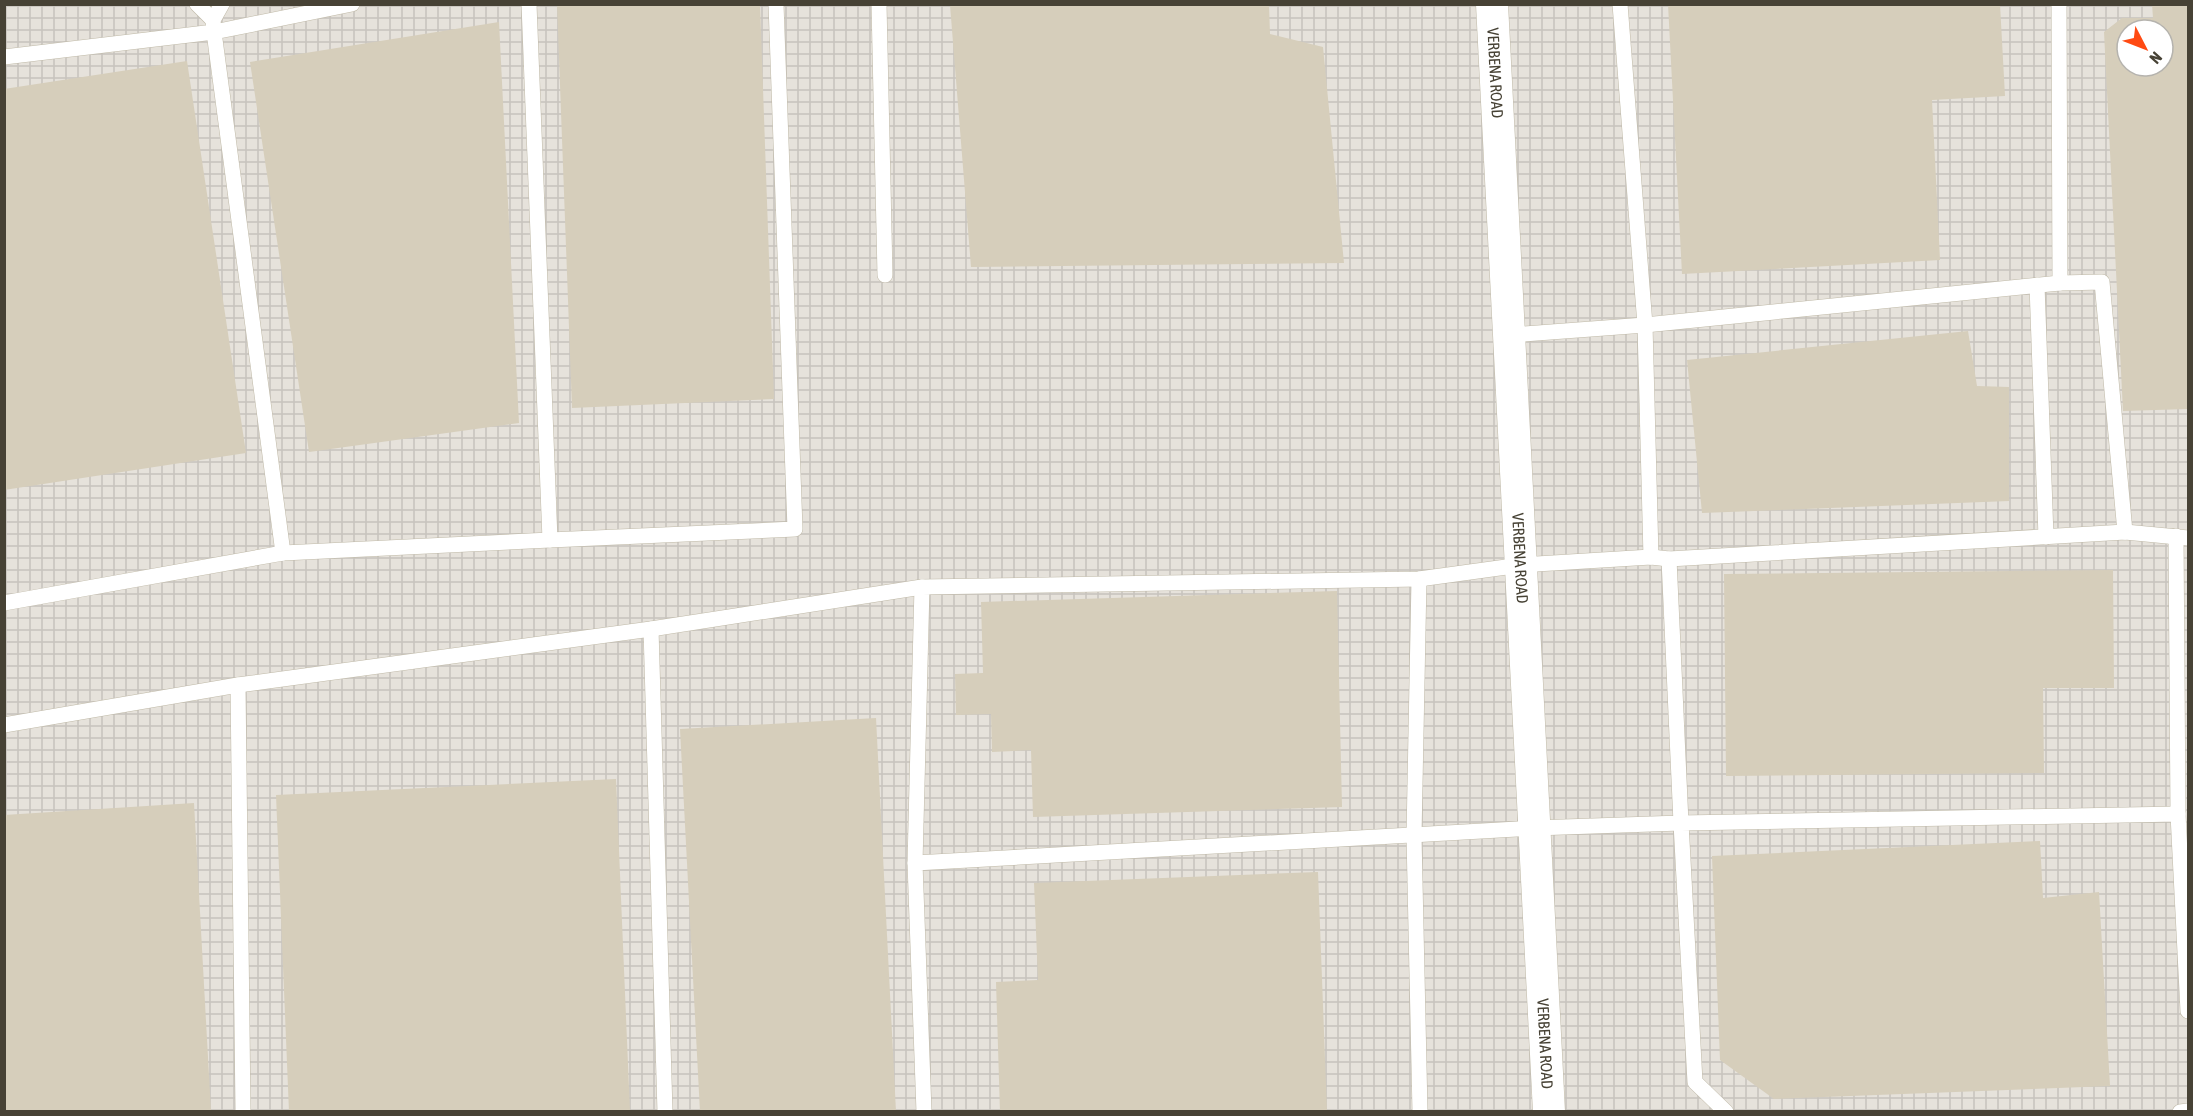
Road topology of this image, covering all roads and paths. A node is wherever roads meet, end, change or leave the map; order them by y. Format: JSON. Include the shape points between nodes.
{"nodes":[{"id":1,"x":197,"y":4,"type":"edge"},
{"id":2,"x":222,"y":4,"type":"edge"},
{"id":3,"x":352,"y":4,"type":"edge"},
{"id":4,"x":529,"y":4,"type":"edge"},
{"id":5,"x":776,"y":4,"type":"edge"},
{"id":6,"x":879,"y":4,"type":"edge"},
{"id":7,"x":1492,"y":4,"type":"edge"},
{"id":8,"x":1620,"y":4,"type":"edge"},
{"id":9,"x":2059,"y":4,"type":"edge"},
{"id":10,"x":214,"y":26,"type":"junction"},
{"id":11,"x":4,"y":57,"type":"edge"},
{"id":12,"x":885,"y":275,"type":"dead end"},
{"id":13,"x":2060,"y":283,"type":"junction"},
{"id":14,"x":2037,"y":285,"type":"junction"},
{"id":15,"x":1645,"y":325,"type":"junction"},
{"id":16,"x":1509,"y":335,"type":"junction"},
{"id":17,"x":2125,"y":532,"type":"junction"},
{"id":18,"x":2046,"y":537,"type":"junction"},
{"id":19,"x":2182,"y":537,"type":"edge"},
{"id":20,"x":549,"y":540,"type":"junction"},
{"id":21,"x":283,"y":553,"type":"junction"},
{"id":22,"x":1651,"y":557,"type":"junction"},
{"id":23,"x":1668,"y":559,"type":"junction"},
{"id":24,"x":1521,"y":565,"type":"junction"},
{"id":25,"x":1419,"y":579,"type":"junction"},
{"id":26,"x":922,"y":587,"type":"junction"},
{"id":27,"x":4,"y":603,"type":"edge"},
{"id":28,"x":651,"y":629,"type":"junction"},
{"id":29,"x":238,"y":685,"type":"junction"},
{"id":30,"x":4,"y":725,"type":"edge"},
{"id":31,"x":2178,"y":814,"type":"junction"},
{"id":32,"x":1681,"y":823,"type":"junction"},
{"id":33,"x":1534,"y":828,"type":"junction"},
{"id":34,"x":1414,"y":836,"type":"junction"},
{"id":35,"x":915,"y":863,"type":"junction"},
{"id":36,"x":2188,"y":1011,"type":"edge"},
{"id":37,"x":2188,"y":1111,"type":"edge"},
{"id":38,"x":243,"y":1112,"type":"edge"},
{"id":39,"x":665,"y":1112,"type":"edge"},
{"id":40,"x":924,"y":1112,"type":"edge"},
{"id":41,"x":1420,"y":1112,"type":"edge"},
{"id":42,"x":1549,"y":1112,"type":"edge"},
{"id":43,"x":1726,"y":1112,"type":"edge"},
{"id":44,"x":2180,"y":1112,"type":"edge"}],
"edges":[{"from":1,"to":10,"type":"lane"},
{"from":2,"to":10,"type":"lane"},
{"from":3,"to":10,"type":"lane"},
{"from":4,"to":20,"type":"lane"},
{"from":5,"to":20,"type":"lane","via":[[795,529]]},
{"from":6,"to":12,"type":"lane"},
{"from":7,"to":16,"type":"street","name":"VERBENA ROAD"},
{"from":8,"to":15,"type":"lane"},
{"from":9,"to":13,"type":"lane"},
{"from":10,"to":11,"type":"lane"},
{"from":10,"to":21,"type":"lane"},
{"from":13,"to":14,"type":"lane"},
{"from":13,"to":17,"type":"lane","via":[[2102,282]]},
{"from":14,"to":15,"type":"lane"},
{"from":14,"to":18,"type":"lane"},
{"from":15,"to":16,"type":"lane"},
{"from":15,"to":22,"type":"lane"},
{"from":16,"to":24,"type":"street","name":"VERBENA ROAD"},
{"from":17,"to":18,"type":"lane"},
{"from":17,"to":19,"type":"lane"},
{"from":18,"to":23,"type":"lane"},
{"from":19,"to":31,"type":"lane"},
{"from":20,"to":21,"type":"lane"},
{"from":21,"to":27,"type":"lane"},
{"from":22,"to":23,"type":"lane"},
{"from":22,"to":24,"type":"lane"},
{"from":23,"to":32,"type":"lane"},
{"from":24,"to":25,"type":"lane"},
{"from":24,"to":33,"type":"street","name":"VERBENA ROAD"},
{"from":25,"to":26,"type":"lane"},
{"from":25,"to":34,"type":"lane"},
{"from":26,"to":28,"type":"lane"},
{"from":26,"to":35,"type":"lane"},
{"from":28,"to":29,"type":"lane"},
{"from":28,"to":39,"type":"lane"},
{"from":29,"to":30,"type":"lane"},
{"from":29,"to":38,"type":"lane"},
{"from":31,"to":32,"type":"lane"},
{"from":31,"to":36,"type":"lane"},
{"from":32,"to":33,"type":"lane"},
{"from":32,"to":43,"type":"lane","via":[[1695,1082]]},
{"from":33,"to":34,"type":"lane"},
{"from":33,"to":42,"type":"street","name":"VERBENA ROAD"},
{"from":34,"to":35,"type":"lane"},
{"from":34,"to":41,"type":"lane"},
{"from":35,"to":40,"type":"lane"},
{"from":37,"to":44,"type":"lane"}]}
